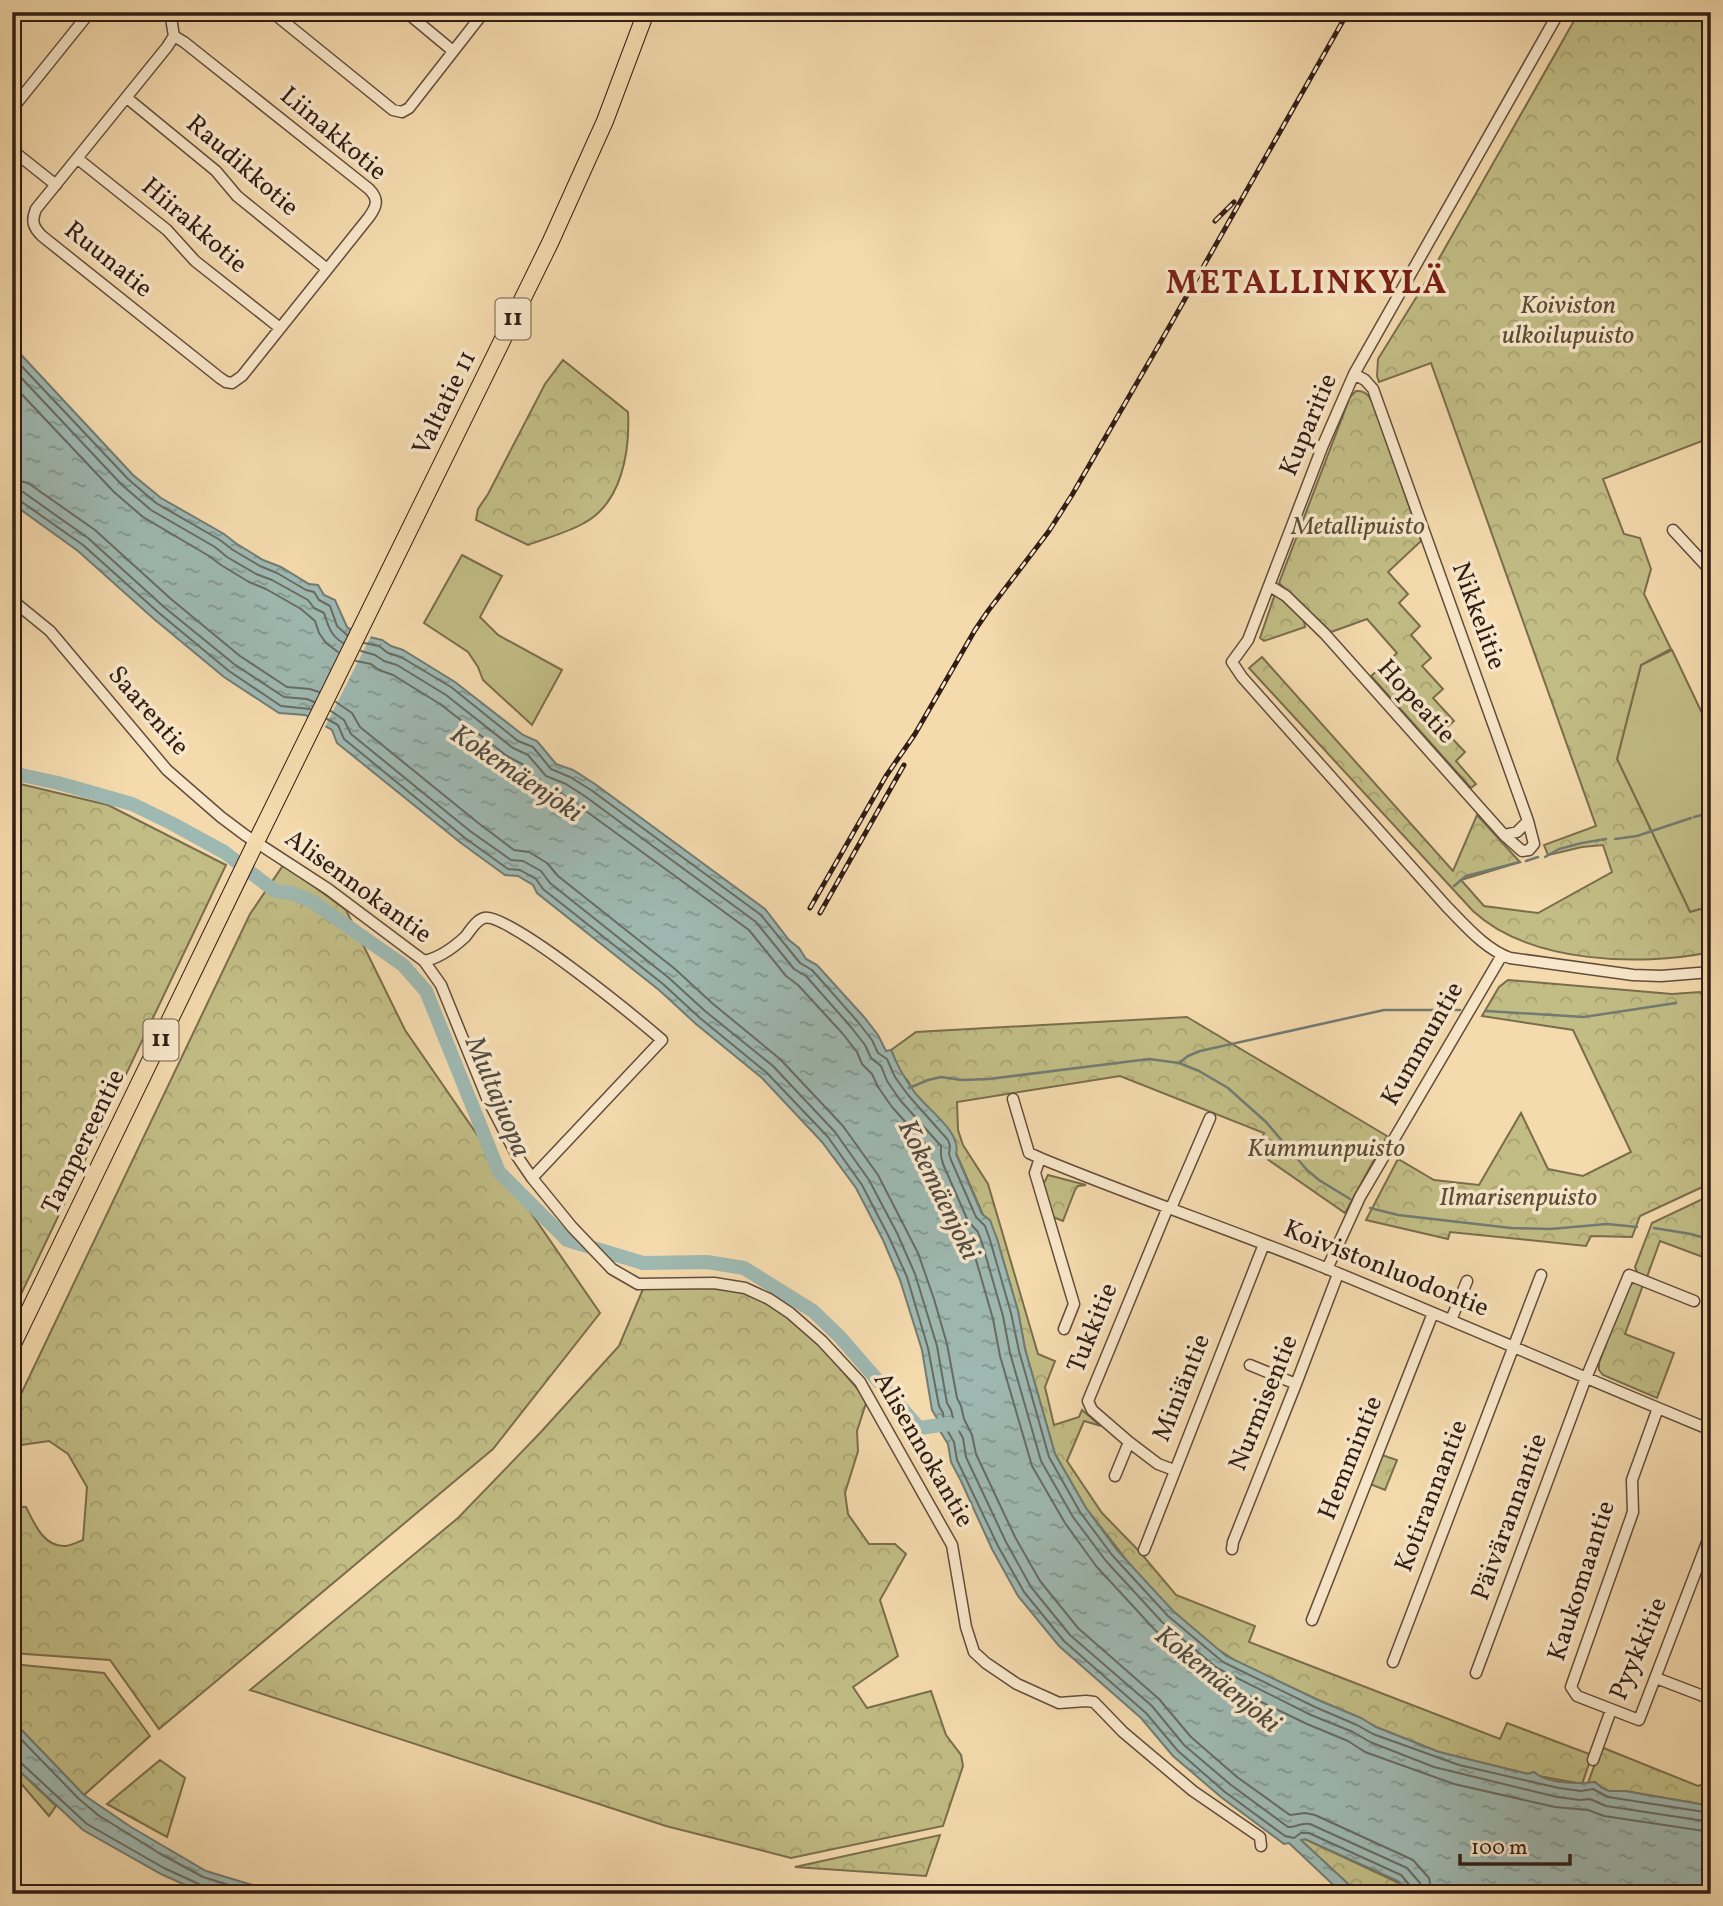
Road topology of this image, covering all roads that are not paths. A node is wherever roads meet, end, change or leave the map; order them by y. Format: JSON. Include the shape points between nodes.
{"nodes":[{"id":1,"x":90,"y":12,"type":"edge"},
{"id":2,"x":170,"y":12,"type":"edge"},
{"id":3,"x":272,"y":12,"type":"edge"},
{"id":4,"x":406,"y":12,"type":"edge"},
{"id":5,"x":484,"y":12,"type":"edge"},
{"id":6,"x":646,"y":12,"type":"edge"},
{"id":7,"x":1559,"y":12,"type":"edge"},
{"id":8,"x":174,"y":36,"type":"junction"},
{"id":9,"x":453,"y":51,"type":"junction"},
{"id":10,"x":127,"y":98,"type":"junction"},
{"id":11,"x":12,"y":109,"type":"edge"},
{"id":12,"x":12,"y":150,"type":"edge"},
{"id":13,"x":78,"y":159,"type":"junction"},
{"id":14,"x":56,"y":185,"type":"junction"},
{"id":15,"x":327,"y":269,"type":"junction"},
{"id":16,"x":280,"y":328,"type":"junction"},
{"id":17,"x":1354,"y":374,"type":"junction"},
{"id":18,"x":232,"y":383,"type":"joint"},
{"id":19,"x":1673,"y":530,"type":"dead end"},
{"id":20,"x":1711,"y":571,"type":"edge"},
{"id":21,"x":1269,"y":586,"type":"junction"},
{"id":22,"x":12,"y":600,"type":"edge"},
{"id":23,"x":310,"y":733,"type":"joint"},
{"id":24,"x":1528,"y":821,"type":"junction"},
{"id":25,"x":1504,"y":835,"type":"junction"},
{"id":26,"x":256,"y":842,"type":"junction"},
{"id":27,"x":1502,"y":955,"type":"junction"},
{"id":28,"x":424,"y":961,"type":"junction"},
{"id":29,"x":1711,"y":972,"type":"edge"},
{"id":30,"x":1013,"y":1099,"type":"dead end"},
{"id":31,"x":1210,"y":1118,"type":"dead end"},
{"id":32,"x":1040,"y":1158,"type":"junction"},
{"id":33,"x":532,"y":1178,"type":"junction"},
{"id":34,"x":1170,"y":1207,"type":"junction"},
{"id":35,"x":1264,"y":1244,"type":"junction"},
{"id":36,"x":1333,"y":1272,"type":"junction"},
{"id":37,"x":1541,"y":1275,"type":"dead end"},
{"id":38,"x":1467,"y":1281,"type":"dead end"},
{"id":39,"x":1694,"y":1300,"type":"dead end"},
{"id":40,"x":1433,"y":1313,"type":"junction"},
{"id":41,"x":1451,"y":1320,"type":"junction"},
{"id":42,"x":1064,"y":1329,"type":"dead end"},
{"id":43,"x":12,"y":1346,"type":"edge"},
{"id":44,"x":1514,"y":1346,"type":"junction"},
{"id":45,"x":1251,"y":1365,"type":"dead end"},
{"id":46,"x":1587,"y":1377,"type":"junction"},
{"id":47,"x":1296,"y":1384,"type":"junction"},
{"id":48,"x":1658,"y":1408,"type":"junction"},
{"id":49,"x":1711,"y":1430,"type":"edge"},
{"id":50,"x":1129,"y":1442,"type":"junction"},
{"id":51,"x":1174,"y":1470,"type":"junction"},
{"id":52,"x":1115,"y":1476,"type":"dead end"},
{"id":53,"x":1711,"y":1532,"type":"edge"},
{"id":54,"x":1232,"y":1549,"type":"dead end"},
{"id":55,"x":1144,"y":1550,"type":"dead end"},
{"id":56,"x":1312,"y":1620,"type":"dead end"},
{"id":57,"x":1393,"y":1662,"type":"dead end"},
{"id":58,"x":1476,"y":1673,"type":"dead end"},
{"id":59,"x":1656,"y":1678,"type":"junction"},
{"id":60,"x":1571,"y":1687,"type":"joint"},
{"id":61,"x":1711,"y":1699,"type":"edge"},
{"id":62,"x":1611,"y":1710,"type":"junction"},
{"id":63,"x":1593,"y":1760,"type":"dead end"},
{"id":64,"x":1261,"y":1846,"type":"dead end"}],
"edges":[{"from":1,"to":11,"type":"street"},
{"from":2,"to":8,"type":"street"},
{"from":3,"to":9,"type":"street","via":[[393,110],[402,112]]},
{"from":4,"to":9,"type":"street"},
{"from":5,"to":9,"type":"street"},
{"from":6,"to":23,"type":"highway","name":"Valtatie 11","number":"11","via":[[605,121],[551,243]]},
{"from":7,"to":17,"type":"street","name":"Kuparitie"},
{"from":8,"to":10,"type":"street","name":"Ruunatie"},
{"from":8,"to":15,"type":"street","name":"Liinakkotie","via":[[374,194],[374,210]]},
{"from":10,"to":13,"type":"street","name":"Ruunatie"},
{"from":10,"to":15,"type":"street","name":"Raudikkotie","via":[[216,171],[236,196]]},
{"from":12,"to":14,"type":"street"},
{"from":13,"to":14,"type":"street","name":"Ruunatie"},
{"from":13,"to":16,"type":"street","name":"Hiirakkotie"},
{"from":14,"to":18,"type":"street","name":"Ruunatie","via":[[36,209],[36,230]]},
{"from":15,"to":16,"type":"street","name":"Liinakkotie"},
{"from":16,"to":18,"type":"street","name":"Liinakkotie"},
{"from":17,"to":21,"type":"street","name":"Kuparitie"},
{"from":17,"to":24,"type":"street","name":"Nikkelitie","via":[[1373,389]]},
{"from":19,"to":20,"type":"street"},
{"from":21,"to":25,"type":"street","name":"Hopeatie","via":[[1325,634]]},
{"from":21,"to":27,"type":"street","name":"Kuparitie","via":[[1248,640],[1232,663],[1447,908]]},
{"from":22,"to":26,"type":"street","name":"Saarentie","via":[[50,631],[167,770]]},
{"from":23,"to":26,"type":"highway","name":"Tampereentie","number":"11"},
{"from":24,"to":25,"type":"street","via":[[1517,832]]},
{"from":24,"to":25,"type":"street","name":"Nikkelitie","via":[[1534,844],[1529,850],[1522,851]]},
{"from":26,"to":28,"type":"street","name":"Alisennokantie"},
{"from":26,"to":43,"type":"highway","name":"Tampereentie","number":"11"},
{"from":27,"to":29,"type":"street","via":[[1633,975]]},
{"from":27,"to":36,"type":"street","name":"Kummuntie","via":[[1360,1197]]},
{"from":28,"to":33,"type":"street","name":"Alisennokantie","via":[[440,985],[487,1098]]},
{"from":28,"to":33,"type":"street","via":[[449,951],[488,917],[547,950],[662,1040]]},
{"from":30,"to":32,"type":"street","via":[[1029,1153]]},
{"from":31,"to":34,"type":"street"},
{"from":32,"to":34,"type":"street","name":"Koivistonluodontie"},
{"from":32,"to":42,"type":"street","via":[[1035,1173],[1074,1304]]},
{"from":33,"to":64,"type":"street","name":"Alisennokantie","via":[[588,1244],[627,1279],[649,1286],[715,1283],[745,1288],[790,1312],[822,1341],[860,1382],[952,1545],[974,1652],[1017,1684],[1059,1703],[1094,1702],[1193,1791],[1260,1837]]},
{"from":34,"to":35,"type":"street","name":"Koivistonluodontie"},
{"from":34,"to":50,"type":"street","name":"Tukkitie","via":[[1088,1401],[1092,1410]]},
{"from":35,"to":36,"type":"street","name":"Koivistonluodontie"},
{"from":35,"to":51,"type":"street","name":"Miniäntie"},
{"from":36,"to":40,"type":"street","name":"Koivistonluodontie"},
{"from":36,"to":47,"type":"street","name":"Nurmisentie"},
{"from":37,"to":44,"type":"street","name":"Kotirannantie"},
{"from":38,"to":41,"type":"street"},
{"from":39,"to":46,"type":"street","name":"Päivärannantie","via":[[1629,1275]]},
{"from":40,"to":41,"type":"street","name":"Koivistonluodontie"},
{"from":40,"to":56,"type":"street","name":"Hemmintie"},
{"from":41,"to":44,"type":"street","name":"Koivistonluodontie"},
{"from":44,"to":46,"type":"street","name":"Koivistonluodontie"},
{"from":44,"to":57,"type":"street","name":"Kotirannantie"},
{"from":45,"to":47,"type":"street"},
{"from":46,"to":48,"type":"street","name":"Koivistonluodontie"},
{"from":46,"to":58,"type":"street","name":"Päivärannantie"},
{"from":47,"to":54,"type":"street","name":"Nurmisentie"},
{"from":48,"to":49,"type":"street","name":"Koivistonluodontie"},
{"from":48,"to":60,"type":"street","name":"Kaukomaantie","via":[[1632,1480],[1633,1512]]},
{"from":50,"to":51,"type":"street","name":"Tukkitie"},
{"from":50,"to":52,"type":"street"},
{"from":51,"to":55,"type":"street","name":"Miniäntie"},
{"from":53,"to":59,"type":"street","name":"Pyykkitie"},
{"from":59,"to":61,"type":"street"},
{"from":59,"to":62,"type":"street","name":"Pyykkitie","via":[[1639,1720]]},
{"from":60,"to":62,"type":"street","name":"Pyykkitie","via":[[1577,1696]]},
{"from":62,"to":63,"type":"street"}]}
